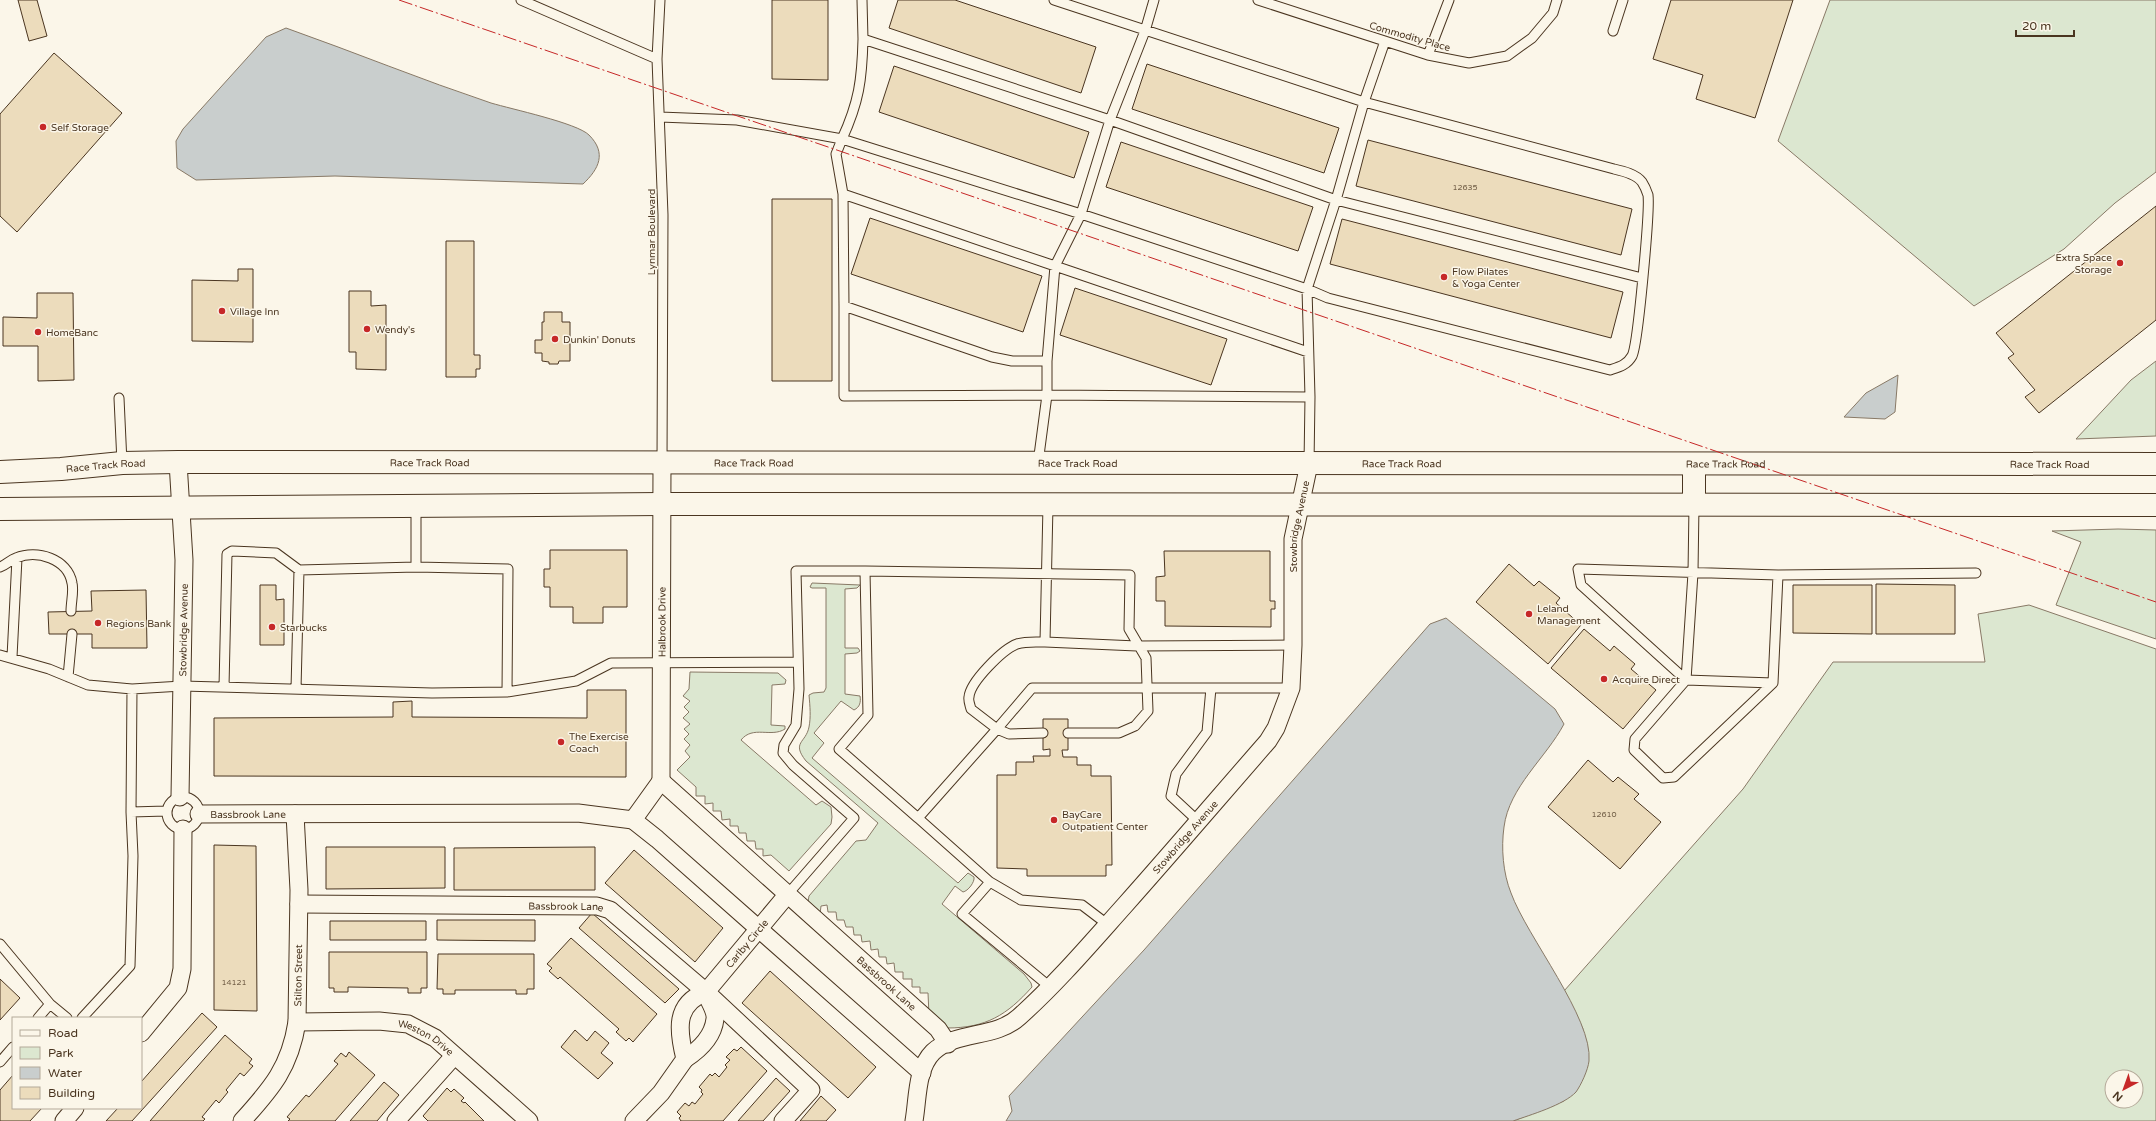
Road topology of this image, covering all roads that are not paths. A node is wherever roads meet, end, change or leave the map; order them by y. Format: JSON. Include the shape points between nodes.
{"nodes":[{"id":1,"x":521,"y":0,"type":"edge"},
{"id":2,"x":660,"y":0,"type":"edge"},
{"id":3,"x":862,"y":0,"type":"edge"},
{"id":4,"x":1054,"y":0,"type":"edge"},
{"id":5,"x":1154,"y":0,"type":"edge"},
{"id":6,"x":1258,"y":0,"type":"edge"},
{"id":7,"x":1449,"y":0,"type":"edge"},
{"id":8,"x":1556,"y":0,"type":"edge"},
{"id":9,"x":1623,"y":0,"type":"edge"},
{"id":10,"x":1146,"y":31,"type":"junction"},
{"id":11,"x":1613,"y":31,"type":"dead end"},
{"id":12,"x":863,"y":39,"type":"junction"},
{"id":13,"x":1385,"y":41,"type":"junction"},
{"id":14,"x":1428,"y":55,"type":"junction"},
{"id":15,"x":657,"y":59,"type":"junction"},
{"id":16,"x":1364,"y":102,"type":"junction"},
{"id":17,"x":660,"y":118,"type":"junction"},
{"id":18,"x":1110,"y":120,"type":"junction"},
{"id":19,"x":842,"y":139,"type":"junction"},
{"id":20,"x":843,"y":194,"type":"junction"},
{"id":21,"x":1336,"y":200,"type":"junction"},
{"id":22,"x":1081,"y":214,"type":"junction"},
{"id":23,"x":1054,"y":266,"type":"junction"},
{"id":24,"x":1642,"y":278,"type":"junction"},
{"id":25,"x":1307,"y":288,"type":"junction"},
{"id":26,"x":844,"y":306,"type":"junction"},
{"id":27,"x":1308,"y":352,"type":"junction"},
{"id":28,"x":1047,"y":361,"type":"junction"},
{"id":29,"x":1047,"y":395,"type":"junction"},
{"id":30,"x":1310,"y":397,"type":"junction"},
{"id":31,"x":119,"y":398,"type":"dead end"},
{"id":32,"x":178,"y":462,"type":"junction"},
{"id":33,"x":122,"y":463,"type":"junction"},
{"id":34,"x":662,"y":463,"type":"junction"},
{"id":35,"x":1038,"y":463,"type":"junction"},
{"id":36,"x":1309,"y":464,"type":"junction"},
{"id":37,"x":1694,"y":464,"type":"junction"},
{"id":38,"x":2156,"y":464,"type":"edge"},
{"id":39,"x":0,"y":472,"type":"edge"},
{"id":40,"x":661,"y":504,"type":"junction"},
{"id":41,"x":1301,"y":504,"type":"junction"},
{"id":42,"x":416,"y":505,"type":"junction"},
{"id":43,"x":1048,"y":505,"type":"junction"},
{"id":44,"x":1694,"y":505,"type":"junction"},
{"id":45,"x":2156,"y":505,"type":"edge"},
{"id":46,"x":180,"y":508,"type":"junction"},
{"id":47,"x":0,"y":509,"type":"edge"},
{"id":48,"x":17,"y":558,"type":"junction"},
{"id":49,"x":0,"y":567,"type":"edge"},
{"id":50,"x":416,"y":567,"type":"junction"},
{"id":51,"x":299,"y":570,"type":"junction"},
{"id":52,"x":865,"y":571,"type":"junction"},
{"id":53,"x":1045,"y":573,"type":"junction"},
{"id":54,"x":1693,"y":573,"type":"junction"},
{"id":55,"x":1976,"y":573,"type":"dead end"},
{"id":56,"x":1778,"y":575,"type":"junction"},
{"id":57,"x":71,"y":611,"type":"dead end"},
{"id":58,"x":72,"y":634,"type":"dead end"},
{"id":59,"x":1045,"y":642,"type":"junction"},
{"id":60,"x":1293,"y":645,"type":"junction"},
{"id":61,"x":1137,"y":646,"type":"junction"},
{"id":62,"x":0,"y":655,"type":"edge"},
{"id":63,"x":12,"y":657,"type":"junction"},
{"id":64,"x":661,"y":662,"type":"junction"},
{"id":65,"x":798,"y":662,"type":"junction"},
{"id":66,"x":68,"y":677,"type":"junction"},
{"id":67,"x":1686,"y":680,"type":"junction"},
{"id":68,"x":1773,"y":683,"type":"junction"},
{"id":69,"x":182,"y":686,"type":"junction"},
{"id":70,"x":224,"y":688,"type":"junction"},
{"id":71,"x":1148,"y":688,"type":"junction"},
{"id":72,"x":1211,"y":688,"type":"junction"},
{"id":73,"x":1291,"y":688,"type":"junction"},
{"id":74,"x":296,"y":689,"type":"junction"},
{"id":75,"x":132,"y":690,"type":"junction"},
{"id":76,"x":507,"y":692,"type":"junction"},
{"id":77,"x":997,"y":729,"type":"junction"},
{"id":78,"x":1068,"y":733,"type":"dead end"},
{"id":79,"x":1044,"y":734,"type":"dead end"},
{"id":80,"x":660,"y":781,"type":"junction"},
{"id":81,"x":180,"y":797,"type":"junction"},
{"id":82,"x":166,"y":811,"type":"junction"},
{"id":83,"x":131,"y":812,"type":"junction"},
{"id":84,"x":199,"y":814,"type":"junction"},
{"id":85,"x":295,"y":814,"type":"junction"},
{"id":86,"x":918,"y":818,"type":"junction"},
{"id":87,"x":633,"y":820,"type":"junction"},
{"id":88,"x":1199,"y":822,"type":"junction"},
{"id":89,"x":183,"y":829,"type":"junction"},
{"id":90,"x":990,"y":882,"type":"junction"},
{"id":91,"x":787,"y":895,"type":"junction"},
{"id":92,"x":299,"y":904,"type":"junction"},
{"id":93,"x":1107,"y":924,"type":"junction"},
{"id":94,"x":758,"y":928,"type":"junction"},
{"id":95,"x":0,"y":944,"type":"edge"},
{"id":96,"x":1050,"y":987,"type":"junction"},
{"id":97,"x":706,"y":992,"type":"junction"},
{"id":98,"x":50,"y":1004,"type":"junction"},
{"id":99,"x":39,"y":1017,"type":"edge"},
{"id":100,"x":66,"y":1017,"type":"edge"},
{"id":101,"x":83,"y":1017,"type":"edge"},
{"id":102,"x":297,"y":1022,"type":"junction"},
{"id":103,"x":142,"y":1032,"type":"edge"},
{"id":104,"x":948,"y":1044,"type":"junction"},
{"id":105,"x":12,"y":1048,"type":"edge"},
{"id":106,"x":454,"y":1056,"type":"junction"},
{"id":107,"x":685,"y":1059,"type":"junction"},
{"id":108,"x":0,"y":1062,"type":"edge"},
{"id":109,"x":922,"y":1073,"type":"junction"},
{"id":110,"x":74,"y":1109,"type":"edge"},
{"id":111,"x":64,"y":1121,"type":"edge"},
{"id":112,"x":242,"y":1121,"type":"edge"},
{"id":113,"x":396,"y":1121,"type":"edge"},
{"id":114,"x":529,"y":1121,"type":"edge"},
{"id":115,"x":634,"y":1121,"type":"edge"},
{"id":116,"x":783,"y":1121,"type":"edge"},
{"id":117,"x":914,"y":1121,"type":"edge"}],
"edges":[{"from":1,"to":15,"type":"lane"},
{"from":2,"to":15,"type":"lane","name":"Lynmar Boulevard"},
{"from":3,"to":12,"type":"lane"},
{"from":4,"to":10,"type":"lane"},
{"from":5,"to":10,"type":"lane"},
{"from":6,"to":13,"type":"lane","name":"Commodity Place"},
{"from":7,"to":14,"type":"lane"},
{"from":8,"to":14,"type":"lane","name":"Commodity Place","via":[[1553,12],[1532,38],[1507,56],[1469,64]]},
{"from":9,"to":11,"type":"lane"},
{"from":10,"to":16,"type":"lane"},
{"from":10,"to":18,"type":"lane"},
{"from":12,"to":18,"type":"lane"},
{"from":12,"to":19,"type":"lane","via":[[862,78],[853,115]]},
{"from":13,"to":14,"type":"lane","name":"Commodity Place"},
{"from":13,"to":16,"type":"lane"},
{"from":15,"to":17,"type":"lane","name":"Lynmar Boulevard"},
{"from":16,"to":21,"type":"lane"},
{"from":16,"to":24,"type":"lane","via":[[1629,173],[1641,181],[1648,195]]},
{"from":17,"to":19,"type":"lane","via":[[737,120]]},
{"from":17,"to":34,"type":"lane","name":"Lynmar Boulevard","via":[[663,215]]},
{"from":18,"to":21,"type":"lane"},
{"from":18,"to":22,"type":"lane"},
{"from":19,"to":20,"type":"lane","via":[[836,154]]},
{"from":19,"to":22,"type":"lane"},
{"from":20,"to":23,"type":"lane"},
{"from":20,"to":26,"type":"lane"},
{"from":21,"to":24,"type":"lane"},
{"from":21,"to":25,"type":"lane"},
{"from":22,"to":23,"type":"lane"},
{"from":22,"to":25,"type":"lane"},
{"from":23,"to":27,"type":"lane"},
{"from":23,"to":28,"type":"lane"},
{"from":24,"to":25,"type":"lane","via":[[1636,342],[1632,356],[1622,367],[1610,370],[1328,298]]},
{"from":25,"to":27,"type":"lane"},
{"from":26,"to":28,"type":"lane","via":[[992,356],[1012,361]]},
{"from":26,"to":29,"type":"lane","via":[[844,396]]},
{"from":27,"to":30,"type":"lane"},
{"from":28,"to":29,"type":"lane"},
{"from":29,"to":30,"type":"lane"},
{"from":29,"to":35,"type":"lane"},
{"from":30,"to":36,"type":"lane"},
{"from":31,"to":33,"type":"lane"},
{"from":32,"to":33,"type":"main road","name":"Race Track Road"},
{"from":32,"to":34,"type":"main road","name":"Race Track Road"},
{"from":32,"to":46,"type":"street","name":"Stowbridge Avenue"},
{"from":33,"to":39,"type":"main road","name":"Race Track Road"},
{"from":34,"to":35,"type":"main road","name":"Race Track Road"},
{"from":34,"to":40,"type":"street","name":"Halbrook Drive"},
{"from":35,"to":36,"type":"main road","name":"Race Track Road"},
{"from":36,"to":37,"type":"main road","name":"Race Track Road"},
{"from":36,"to":41,"type":"street","name":"Stowbridge Avenue"},
{"from":37,"to":38,"type":"main road","name":"Race Track Road"},
{"from":37,"to":44,"type":"main road"},
{"from":40,"to":42,"type":"main road"},
{"from":40,"to":43,"type":"main road"},
{"from":40,"to":64,"type":"street","name":"Halbrook Drive"},
{"from":41,"to":43,"type":"main road"},
{"from":41,"to":44,"type":"main road"},
{"from":41,"to":60,"type":"street","name":"Stowbridge Avenue","via":[[1293,539]]},
{"from":42,"to":46,"type":"main road"},
{"from":42,"to":50,"type":"lane"},
{"from":43,"to":53,"type":"lane"},
{"from":44,"to":45,"type":"main road"},
{"from":44,"to":54,"type":"lane"},
{"from":46,"to":47,"type":"main road"},
{"from":46,"to":69,"type":"street","name":"Stowbridge Avenue","via":[[184,560]]},
{"from":48,"to":49,"type":"lane"},
{"from":48,"to":57,"type":"lane","via":[[34,554],[59,562],[72,582]]},
{"from":48,"to":63,"type":"lane"},
{"from":50,"to":51,"type":"lane"},
{"from":50,"to":76,"type":"lane","via":[[508,569]]},
{"from":51,"to":70,"type":"lane","via":[[276,553],[232,551],[227,554]]},
{"from":51,"to":74,"type":"lane"},
{"from":52,"to":53,"type":"lane"},
{"from":52,"to":65,"type":"lane","via":[[796,571]]},
{"from":52,"to":86,"type":"lane","via":[[868,716],[839,749]]},
{"from":53,"to":59,"type":"lane"},
{"from":53,"to":61,"type":"lane","via":[[1130,575],[1129,629]]},
{"from":54,"to":56,"type":"lane"},
{"from":54,"to":67,"type":"lane"},
{"from":54,"to":67,"type":"lane","via":[[1578,569],[1581,585]]},
{"from":55,"to":56,"type":"lane"},
{"from":56,"to":68,"type":"lane"},
{"from":58,"to":66,"type":"lane"},
{"from":59,"to":61,"type":"lane"},
{"from":59,"to":77,"type":"lane","via":[[1025,642],[1008,648],[988,666],[974,685],[969,696],[971,709]]},
{"from":60,"to":61,"type":"lane"},
{"from":60,"to":73,"type":"street","name":"Stowbridge Avenue"},
{"from":61,"to":71,"type":"lane","via":[[1146,658]]},
{"from":62,"to":63,"type":"lane"},
{"from":63,"to":66,"type":"lane"},
{"from":64,"to":65,"type":"lane"},
{"from":64,"to":76,"type":"lane","via":[[611,663],[576,681]]},
{"from":64,"to":80,"type":"street","name":"Halbrook Drive"},
{"from":65,"to":91,"type":"lane","via":[[796,724],[784,745],[783,753],[792,765],[854,818]]},
{"from":66,"to":75,"type":"lane","via":[[88,685]]},
{"from":67,"to":68,"type":"lane"},
{"from":67,"to":68,"type":"lane","via":[[1635,739],[1634,750],[1664,778],[1674,777]]},
{"from":69,"to":70,"type":"lane"},
{"from":69,"to":75,"type":"lane"},
{"from":69,"to":81,"type":"street","name":"Stowbridge Avenue"},
{"from":70,"to":74,"type":"lane"},
{"from":71,"to":72,"type":"lane"},
{"from":71,"to":77,"type":"lane","via":[[1032,688]]},
{"from":71,"to":78,"type":"lane","via":[[1148,711],[1135,726],[1119,733]]},
{"from":72,"to":73,"type":"lane"},
{"from":72,"to":88,"type":"lane","via":[[1207,732],[1176,774],[1171,796]]},
{"from":73,"to":88,"type":"street","name":"Stowbridge Avenue","via":[[1276,728],[1268,741]]},
{"from":74,"to":76,"type":"lane","via":[[432,693]]},
{"from":75,"to":83,"type":"lane"},
{"from":77,"to":79,"type":"lane","via":[[1009,734]]},
{"from":77,"to":86,"type":"lane"},
{"from":80,"to":87,"type":"street"},
{"from":80,"to":91,"type":"street","name":"Bassbrook Lane"},
{"from":81,"to":82,"type":"lane","via":[[171,801]]},
{"from":81,"to":84,"type":"lane","via":[[191,799]]},
{"from":82,"to":83,"type":"lane"},
{"from":82,"to":89,"type":"lane","via":[[172,826]]},
{"from":83,"to":101,"type":"lane","via":[[133,856],[130,966]]},
{"from":84,"to":85,"type":"street","name":"Bassbrook Lane"},
{"from":84,"to":89,"type":"lane","via":[[192,826]]},
{"from":85,"to":87,"type":"street","name":"Bassbrook Lane","via":[[578,813]]},
{"from":85,"to":92,"type":"street","name":"Stilton Street"},
{"from":86,"to":90,"type":"lane"},
{"from":87,"to":94,"type":"street"},
{"from":88,"to":93,"type":"street","name":"Stowbridge Avenue"},
{"from":89,"to":103,"type":"street","via":[[181,975],[178,988]]},
{"from":90,"to":93,"type":"lane","via":[[1021,900],[1082,905]]},
{"from":90,"to":96,"type":"lane","via":[[962,914]]},
{"from":91,"to":94,"type":"street","name":"Carlby Circle"},
{"from":91,"to":104,"type":"street","name":"Bassbrook Lane","via":[[938,1029]]},
{"from":92,"to":97,"type":"street","name":"Bassbrook Lane","via":[[597,906],[610,910]]},
{"from":92,"to":102,"type":"street","name":"Stilton Street"},
{"from":93,"to":96,"type":"street","name":"Stowbridge Avenue"},
{"from":94,"to":97,"type":"street","name":"Carlby Circle"},
{"from":94,"to":109,"type":"street"},
{"from":95,"to":98,"type":"lane"},
{"from":96,"to":104,"type":"street","name":"Stowbridge Avenue","via":[[1017,1019],[986,1033],[967,1035]]},
{"from":97,"to":107,"type":"street","name":"Carlby Circle","via":[[688,1002],[682,1015],[680,1030]]},
{"from":97,"to":107,"type":"street","via":[[715,1018],[712,1031],[701,1047]]},
{"from":97,"to":116,"type":"street","name":"Bassbrook Lane","via":[[811,1090]]},
{"from":98,"to":99,"type":"lane"},
{"from":98,"to":100,"type":"lane"},
{"from":102,"to":106,"type":"street","name":"Weston Drive","via":[[379,1021],[408,1024],[435,1038]]},
{"from":102,"to":112,"type":"street","name":"Stilton Street","via":[[294,1043],[284,1068],[266,1094]]},
{"from":104,"to":109,"type":"street","name":"Stowbridge Avenue","via":[[934,1052],[927,1060]]},
{"from":105,"to":108,"type":"lane"},
{"from":106,"to":113,"type":"street"},
{"from":106,"to":114,"type":"street","name":"Weston Drive"},
{"from":107,"to":115,"type":"street","via":[[661,1093]]},
{"from":109,"to":117,"type":"street","name":"Stowbridge Avenue"},
{"from":110,"to":111,"type":"street"}]}
